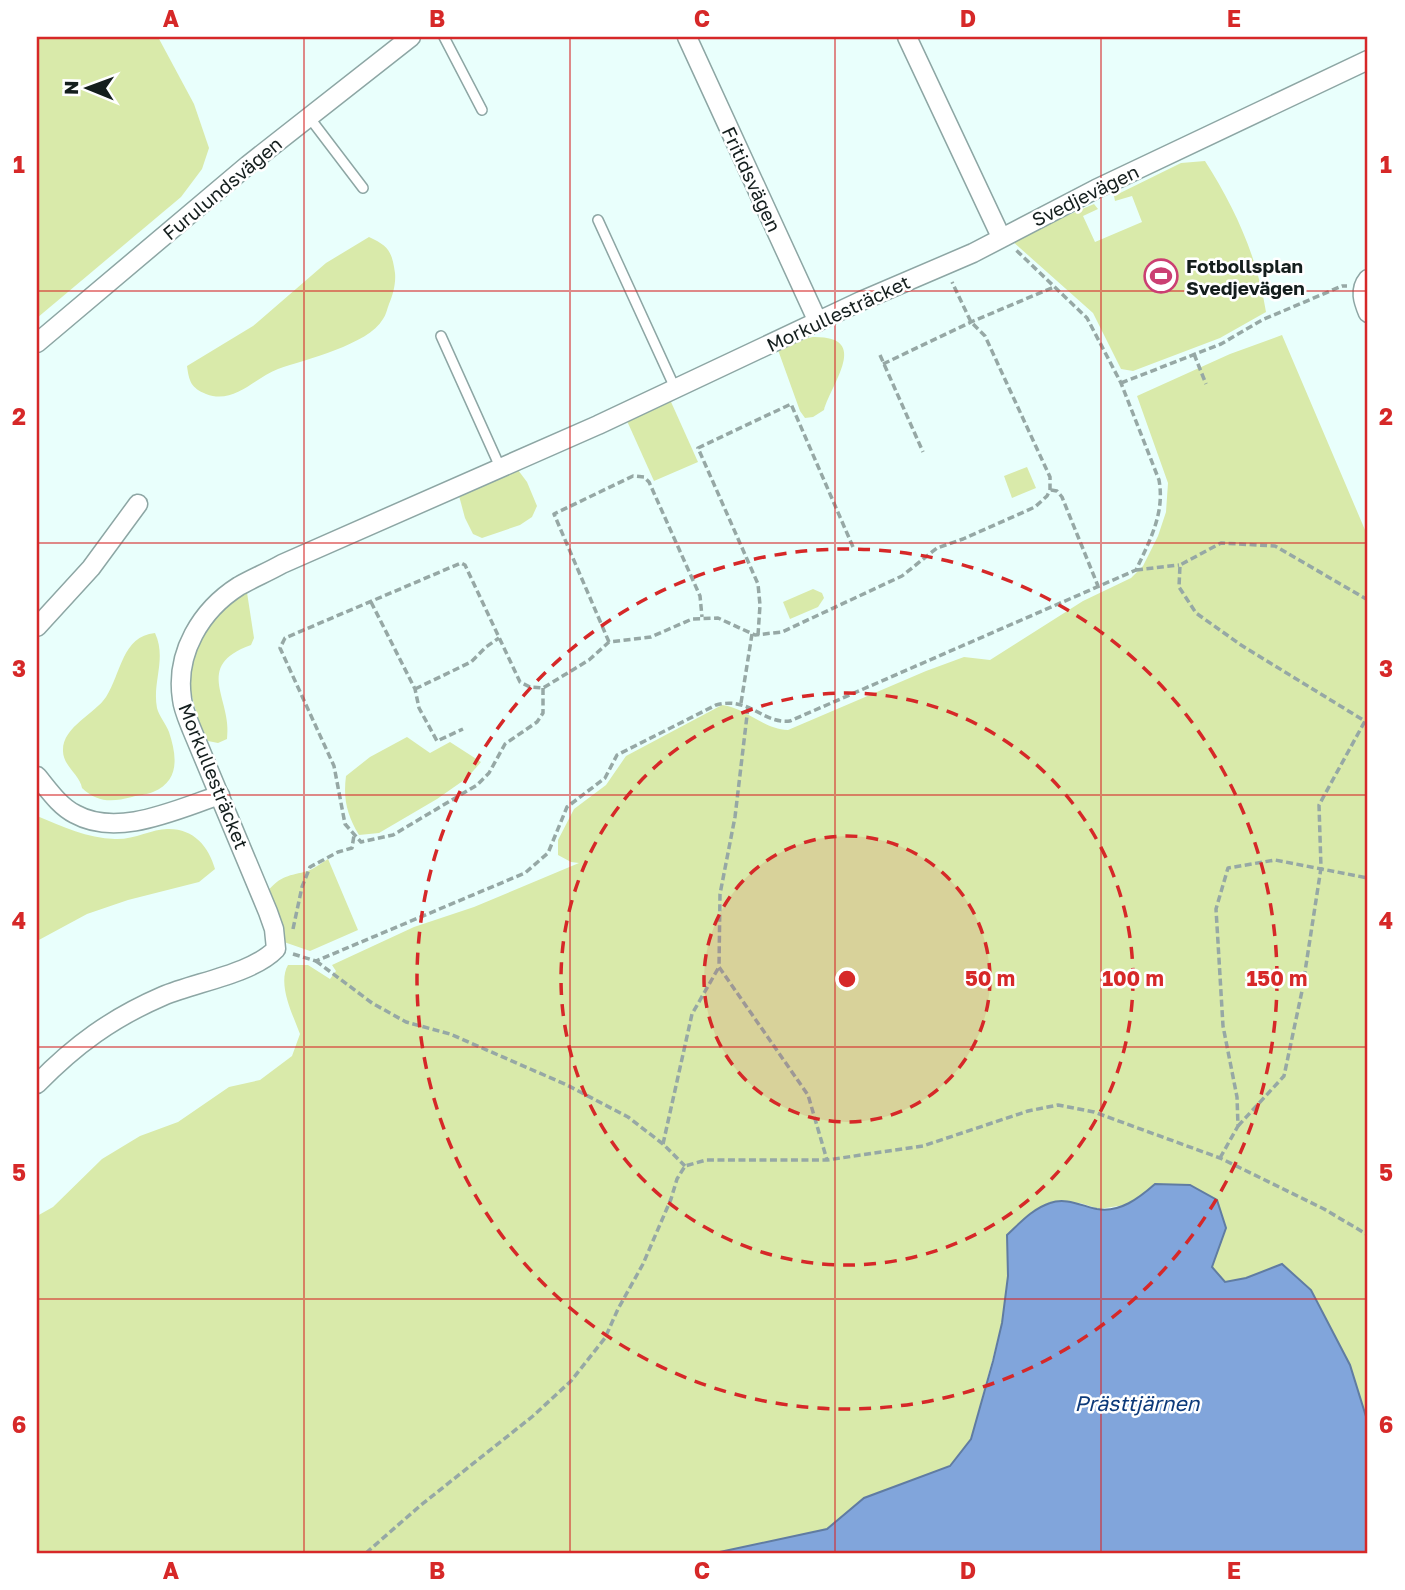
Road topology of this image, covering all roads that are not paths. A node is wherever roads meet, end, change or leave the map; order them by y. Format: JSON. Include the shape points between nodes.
{"nodes":[{"id":1,"x":411,"y":37,"type":"edge"},
{"id":2,"x":444,"y":37,"type":"edge"},
{"id":3,"x":687,"y":37,"type":"edge"},
{"id":4,"x":908,"y":37,"type":"edge"},
{"id":5,"x":1368,"y":60,"type":"edge"},
{"id":6,"x":482,"y":110,"type":"dead end"},
{"id":7,"x":309,"y":116,"type":"junction"},
{"id":8,"x":363,"y":188,"type":"dead end"},
{"id":9,"x":598,"y":220,"type":"dead end"},
{"id":10,"x":1001,"y":237,"type":"junction"},
{"id":11,"x":1366,"y":282,"type":"edge"},
{"id":12,"x":1368,"y":313,"type":"edge"},
{"id":13,"x":818,"y":322,"type":"junction"},
{"id":14,"x":441,"y":336,"type":"dead end"},
{"id":15,"x":37,"y":343,"type":"edge"},
{"id":16,"x":675,"y":388,"type":"junction"},
{"id":17,"x":500,"y":467,"type":"junction"},
{"id":18,"x":138,"y":504,"type":"dead end"},
{"id":19,"x":37,"y":627,"type":"edge"},
{"id":20,"x":37,"y":776,"type":"edge"},
{"id":21,"x":220,"y":795,"type":"junction"},
{"id":22,"x":37,"y":1084,"type":"edge"}],
"edges":[{"from":1,"to":7,"type":"street","name":"Furulundsvägen"},
{"from":2,"to":6,"type":"lane"},
{"from":3,"to":13,"type":"street","name":"Fritidsvägen"},
{"from":4,"to":10,"type":"street"},
{"from":5,"to":10,"type":"street","name":"Svedjevägen"},
{"from":7,"to":8,"type":"lane"},
{"from":7,"to":15,"type":"street","name":"Furulundsvägen"},
{"from":9,"to":16,"type":"lane"},
{"from":10,"to":13,"type":"street","name":"Morkullesträcket"},
{"from":11,"to":12,"type":"street","via":[[1363,302]]},
{"from":13,"to":16,"type":"street","name":"Morkullesträcket"},
{"from":14,"to":17,"type":"lane"},
{"from":16,"to":17,"type":"street","name":"Morkullesträcket"},
{"from":17,"to":21,"type":"street","name":"Morkullesträcket","via":[[282,564],[240,586],[208,611],[186,648],[182,700]]},
{"from":18,"to":19,"type":"street","via":[[91,568]]},
{"from":20,"to":21,"type":"street","via":[[72,813],[110,824]]},
{"from":21,"to":22,"type":"street","name":"Morkullesträcket","via":[[268,912],[276,949],[250,967],[165,995],[124,1015],[89,1036]]}]}
